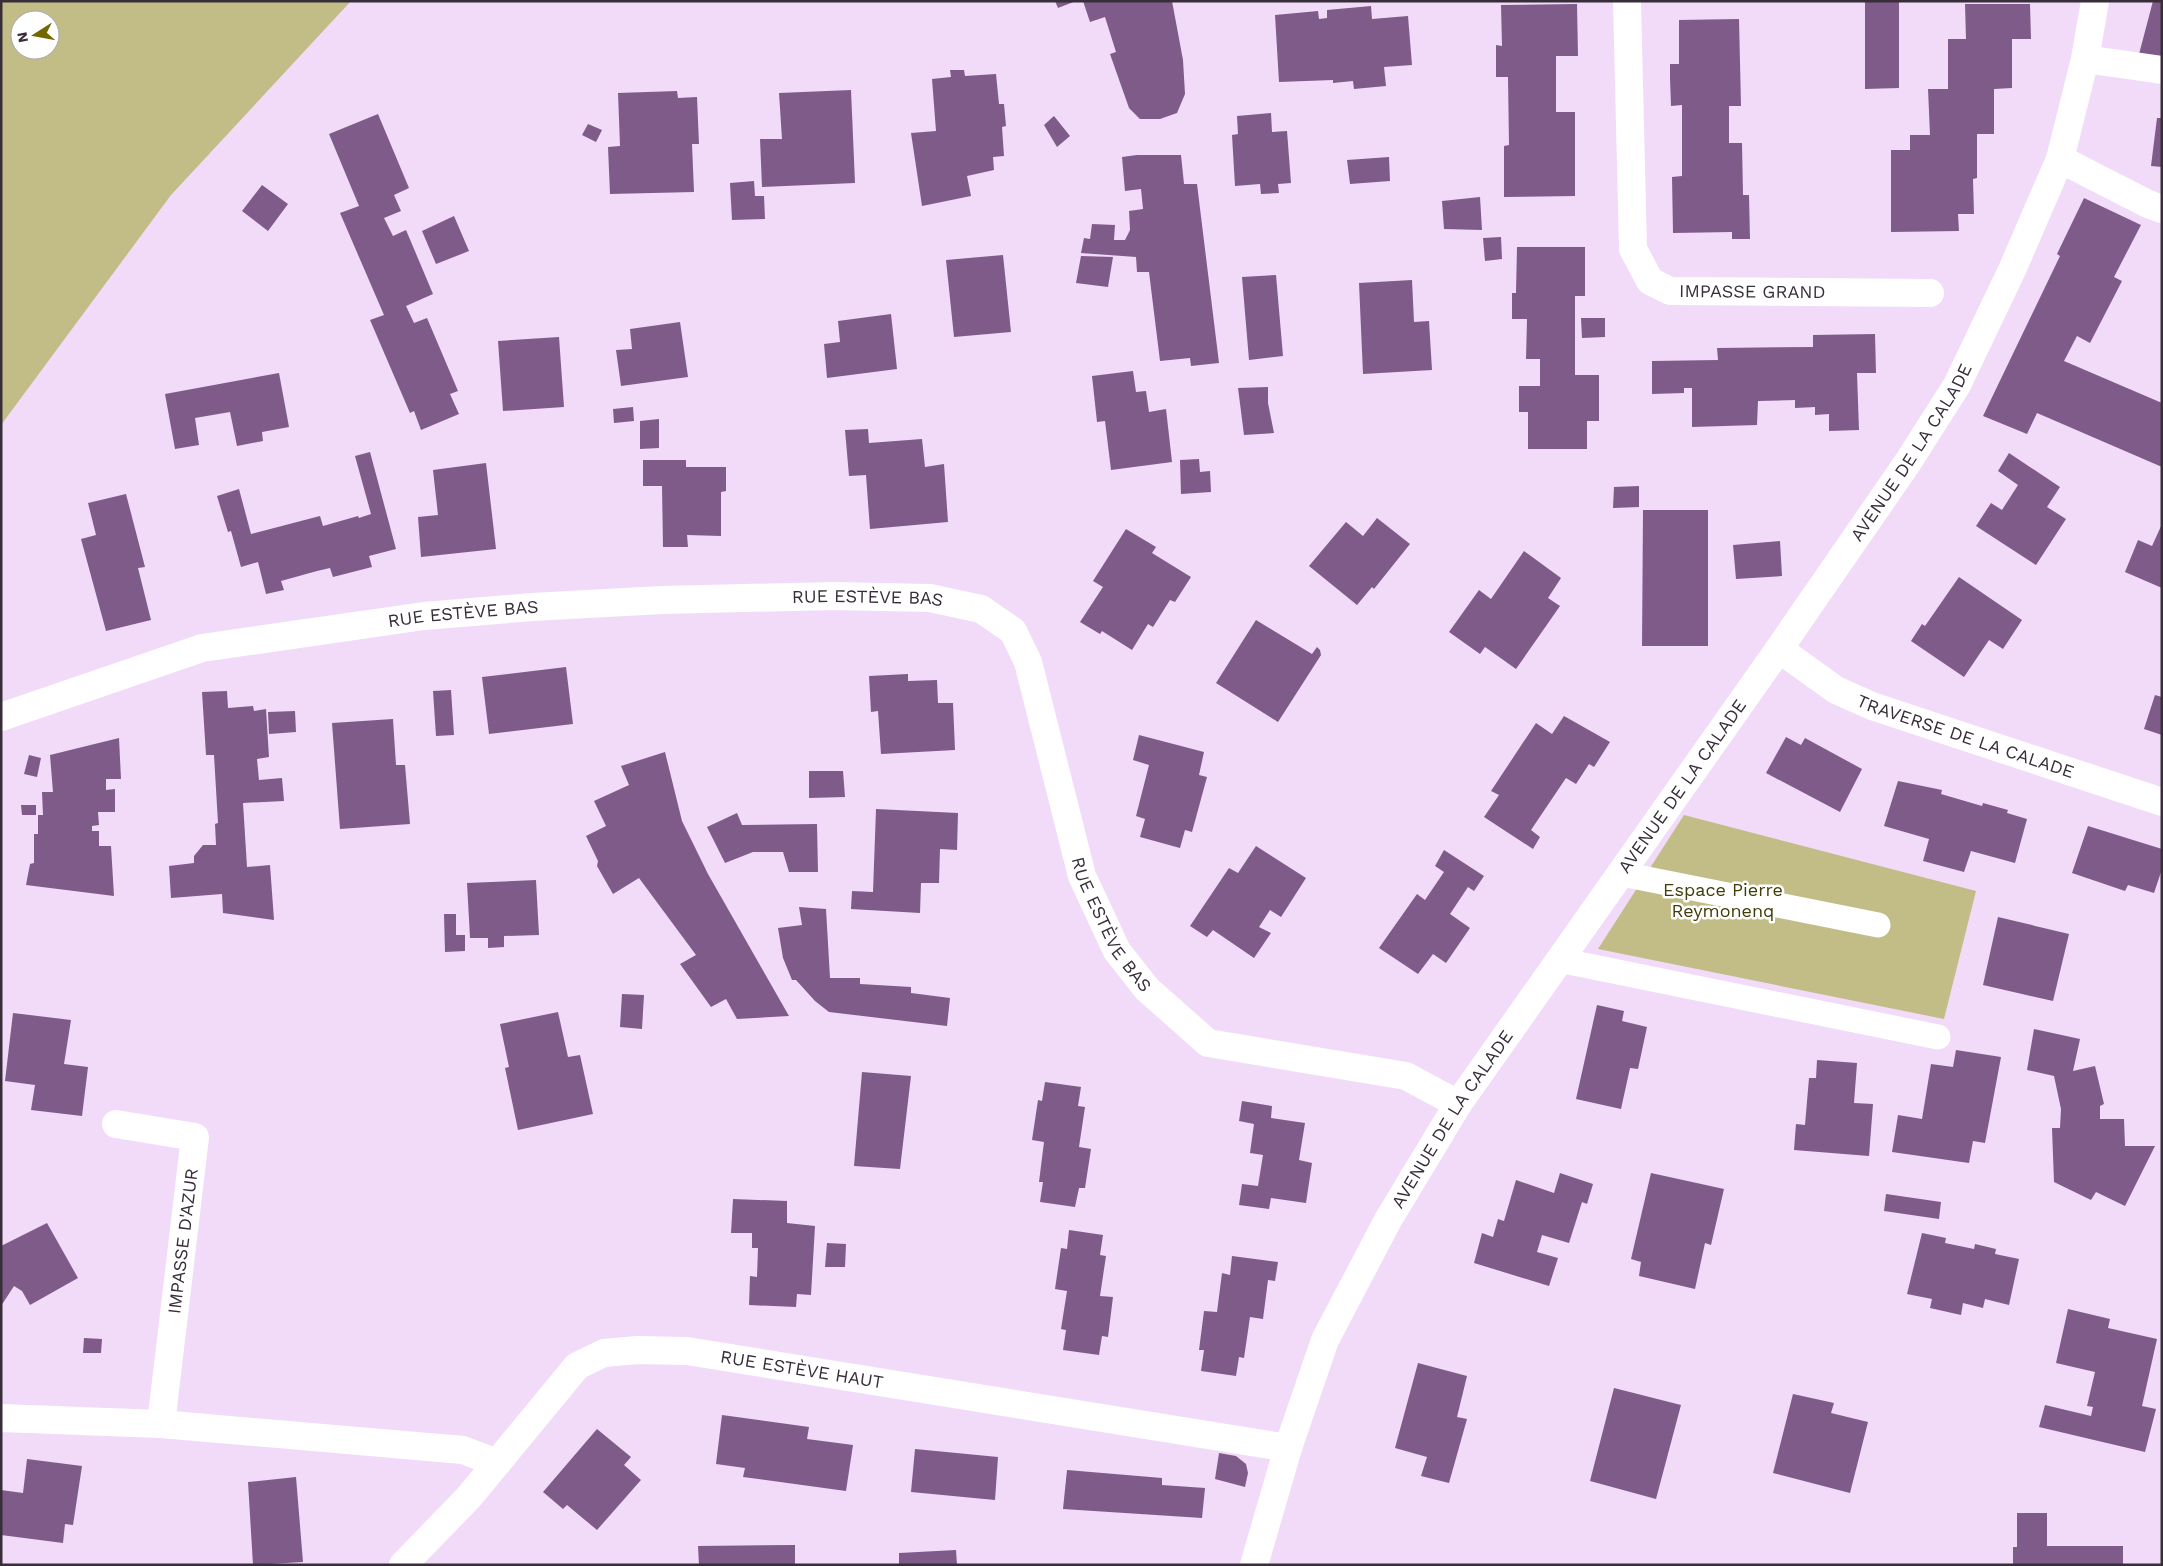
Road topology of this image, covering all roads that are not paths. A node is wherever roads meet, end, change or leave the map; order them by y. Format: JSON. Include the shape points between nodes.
{"nodes":[{"id":1,"x":1627,"y":1,"type":"edge"},
{"id":2,"x":2095,"y":1,"type":"edge"},
{"id":3,"x":2086,"y":58,"type":"junction"},
{"id":4,"x":2162,"y":70,"type":"edge"},
{"id":5,"x":2060,"y":159,"type":"junction"},
{"id":6,"x":2162,"y":209,"type":"edge"},
{"id":7,"x":1930,"y":293,"type":"dead end"},
{"id":8,"x":1779,"y":649,"type":"junction"},
{"id":9,"x":1,"y":717,"type":"edge"},
{"id":10,"x":2162,"y":802,"type":"edge"},
{"id":11,"x":1622,"y":874,"type":"junction"},
{"id":12,"x":1878,"y":925,"type":"dead end"},
{"id":13,"x":1560,"y":960,"type":"junction"},
{"id":14,"x":1938,"y":1037,"type":"dead end"},
{"id":15,"x":1458,"y":1104,"type":"junction"},
{"id":16,"x":116,"y":1124,"type":"dead end"},
{"id":17,"x":1,"y":1418,"type":"edge"},
{"id":18,"x":161,"y":1424,"type":"junction"},
{"id":19,"x":1288,"y":1448,"type":"junction"},
{"id":20,"x":497,"y":1463,"type":"junction"},
{"id":21,"x":403,"y":1565,"type":"edge"},
{"id":22,"x":1254,"y":1565,"type":"edge"}],
"edges":[{"from":1,"to":7,"type":"street","name":"IMPASSE GRAND","via":[[1633,249],[1650,281],[1670,291]]},
{"from":2,"to":3,"type":"street","name":"AVENUE DE LA CALADE"},
{"from":3,"to":4,"type":"street"},
{"from":3,"to":5,"type":"street","name":"AVENUE DE LA CALADE"},
{"from":5,"to":6,"type":"street"},
{"from":5,"to":8,"type":"street","name":"AVENUE DE LA CALADE","via":[[1957,385]]},
{"from":8,"to":10,"type":"street","name":"TRAVERSE DE LA CALADE","via":[[1836,690],[1872,706]]},
{"from":8,"to":11,"type":"street","name":"AVENUE DE LA CALADE"},
{"from":9,"to":15,"type":"street","name":"RUE ESTÈVE BAS","via":[[202,648],[424,616],[662,600],[833,596],[930,598],[981,609],[1013,631],[1028,662],[1082,876],[1117,951],[1148,989],[1208,1043],[1406,1076]]},
{"from":11,"to":12,"type":"lane"},
{"from":11,"to":13,"type":"street","name":"AVENUE DE LA CALADE"},
{"from":13,"to":14,"type":"lane"},
{"from":13,"to":15,"type":"street","name":"AVENUE DE LA CALADE"},
{"from":15,"to":19,"type":"street","name":"AVENUE DE LA CALADE","via":[[1388,1220],[1325,1340]]},
{"from":16,"to":18,"type":"street","name":"IMPASSE D'AZUR","via":[[195,1137]]},
{"from":17,"to":18,"type":"street"},
{"from":18,"to":20,"type":"street","via":[[463,1450]]},
{"from":19,"to":20,"type":"street","name":"RUE ESTÈVE HAUT","via":[[687,1351],[637,1350],[604,1353],[576,1366]]},
{"from":19,"to":22,"type":"street","name":"AVENUE DE LA CALADE"},
{"from":20,"to":21,"type":"street","name":"RUE ESTÈVE HAUT","via":[[470,1497]]}]}
